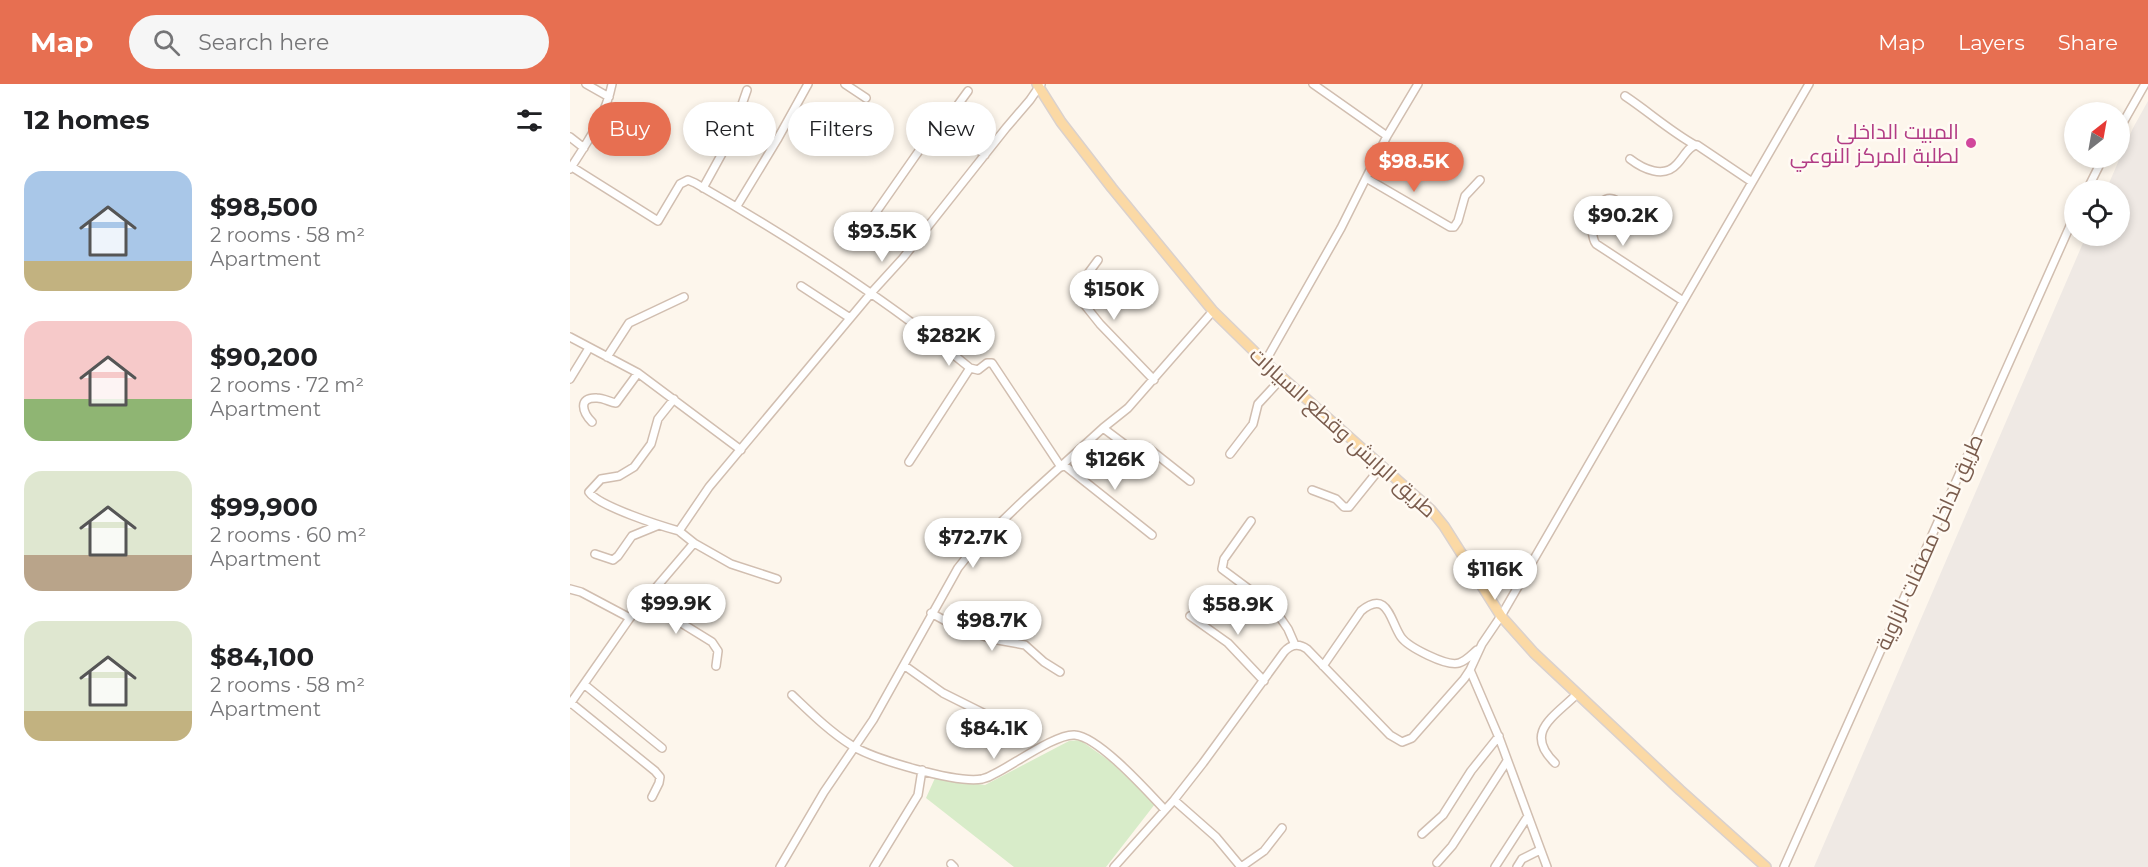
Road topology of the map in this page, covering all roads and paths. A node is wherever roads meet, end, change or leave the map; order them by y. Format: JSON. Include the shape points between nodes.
{"nodes":[{"id":1,"x":586,"y":84,"type":"edge"},
{"id":2,"x":612,"y":84,"type":"edge"},
{"id":3,"x":808,"y":84,"type":"edge"},
{"id":4,"x":845,"y":84,"type":"edge"},
{"id":5,"x":1313,"y":84,"type":"edge"},
{"id":6,"x":1418,"y":84,"type":"edge"},
{"id":7,"x":1809,"y":84,"type":"edge"},
{"id":8,"x":2145,"y":84,"type":"edge"},
{"id":9,"x":1039,"y":85,"type":"edge"},
{"id":10,"x":747,"y":90,"type":"dead end"},
{"id":11,"x":968,"y":91,"type":"dead end"},
{"id":12,"x":1625,"y":96,"type":"dead end"},
{"id":13,"x":609,"y":97,"type":"junction"},
{"id":14,"x":867,"y":98,"type":"dead end"},
{"id":15,"x":960,"y":102,"type":"edge"},
{"id":16,"x":2130,"y":110,"type":"edge"},
{"id":17,"x":1387,"y":136,"type":"junction"},
{"id":18,"x":570,"y":137,"type":"edge"},
{"id":19,"x":996,"y":141,"type":"edge"},
{"id":20,"x":1695,"y":145,"type":"junction"},
{"id":21,"x":584,"y":148,"type":"junction"},
{"id":22,"x":916,"y":156,"type":"edge"},
{"id":23,"x":984,"y":156,"type":"edge"},
{"id":24,"x":1630,"y":159,"type":"dead end"},
{"id":25,"x":571,"y":168,"type":"edge"},
{"id":26,"x":1366,"y":178,"type":"junction"},
{"id":27,"x":1480,"y":180,"type":"dead end"},
{"id":28,"x":1752,"y":182,"type":"junction"},
{"id":29,"x":703,"y":188,"type":"junction"},
{"id":30,"x":737,"y":207,"type":"junction"},
{"id":31,"x":1645,"y":220,"type":"dead end"},
{"id":32,"x":865,"y":228,"type":"dead end"},
{"id":33,"x":2064,"y":239,"type":"edge"},
{"id":34,"x":1098,"y":260,"type":"dead end"},
{"id":35,"x":801,"y":286,"type":"dead end"},
{"id":36,"x":872,"y":292,"type":"junction"},
{"id":37,"x":684,"y":297,"type":"dead end"},
{"id":38,"x":1683,"y":301,"type":"junction"},
{"id":39,"x":1213,"y":311,"type":"junction"},
{"id":40,"x":850,"y":318,"type":"junction"},
{"id":41,"x":570,"y":337,"type":"edge"},
{"id":42,"x":589,"y":348,"type":"junction"},
{"id":43,"x":608,"y":357,"type":"junction"},
{"id":44,"x":1265,"y":362,"type":"junction"},
{"id":45,"x":970,"y":368,"type":"junction"},
{"id":46,"x":638,"y":373,"type":"junction"},
{"id":47,"x":1282,"y":378,"type":"junction"},
{"id":48,"x":570,"y":380,"type":"edge"},
{"id":49,"x":1154,"y":380,"type":"junction"},
{"id":50,"x":674,"y":399,"type":"junction"},
{"id":51,"x":592,"y":422,"type":"dead end"},
{"id":52,"x":1103,"y":428,"type":"junction"},
{"id":53,"x":741,"y":450,"type":"junction"},
{"id":54,"x":1230,"y":454,"type":"dead end"},
{"id":55,"x":909,"y":462,"type":"dead end"},
{"id":56,"x":1062,"y":466,"type":"junction"},
{"id":57,"x":1382,"y":466,"type":"junction"},
{"id":58,"x":1190,"y":481,"type":"dead end"},
{"id":59,"x":1312,"y":490,"type":"dead end"},
{"id":60,"x":1251,"y":521,"type":"dead end"},
{"id":61,"x":659,"y":525,"type":"junction"},
{"id":62,"x":679,"y":531,"type":"junction"},
{"id":63,"x":1152,"y":535,"type":"dead end"},
{"id":64,"x":694,"y":543,"type":"junction"},
{"id":65,"x":595,"y":554,"type":"dead end"},
{"id":66,"x":777,"y":579,"type":"dead end"},
{"id":67,"x":570,"y":589,"type":"edge"},
{"id":68,"x":644,"y":600,"type":"junction"},
{"id":69,"x":931,"y":613,"type":"junction"},
{"id":70,"x":1190,"y":616,"type":"dead end"},
{"id":71,"x":1501,"y":616,"type":"junction"},
{"id":72,"x":630,"y":618,"type":"junction"},
{"id":73,"x":1295,"y":645,"type":"junction"},
{"id":74,"x":1480,"y":648,"type":"junction"},
{"id":75,"x":716,"y":666,"type":"dead end"},
{"id":76,"x":905,"y":666,"type":"junction"},
{"id":77,"x":1323,"y":666,"type":"junction"},
{"id":78,"x":1470,"y":670,"type":"junction"},
{"id":79,"x":1060,"y":672,"type":"dead end"},
{"id":80,"x":1264,"y":681,"type":"junction"},
{"id":81,"x":585,"y":685,"type":"junction"},
{"id":82,"x":1577,"y":694,"type":"junction"},
{"id":83,"x":792,"y":695,"type":"dead end"},
{"id":84,"x":571,"y":703,"type":"edge"},
{"id":85,"x":1009,"y":726,"type":"dead end"},
{"id":86,"x":1498,"y":736,"type":"junction"},
{"id":87,"x":853,"y":747,"type":"junction"},
{"id":88,"x":662,"y":748,"type":"dead end"},
{"id":89,"x":1507,"y":760,"type":"junction"},
{"id":90,"x":1555,"y":763,"type":"dead end"},
{"id":91,"x":922,"y":770,"type":"junction"},
{"id":92,"x":651,"y":797,"type":"dead end"},
{"id":93,"x":1174,"y":800,"type":"junction"},
{"id":94,"x":1165,"y":810,"type":"junction"},
{"id":95,"x":1528,"y":816,"type":"junction"},
{"id":96,"x":1282,"y":828,"type":"dead end"},
{"id":97,"x":1422,"y":834,"type":"dead end"},
{"id":98,"x":1540,"y":850,"type":"junction"},
{"id":99,"x":1437,"y":863,"type":"dead end"},
{"id":100,"x":780,"y":867,"type":"edge"},
{"id":101,"x":874,"y":867,"type":"edge"},
{"id":102,"x":1114,"y":867,"type":"edge"},
{"id":103,"x":1241,"y":867,"type":"edge"},
{"id":104,"x":1495,"y":867,"type":"edge"},
{"id":105,"x":1517,"y":867,"type":"edge"},
{"id":106,"x":1547,"y":867,"type":"edge"},
{"id":107,"x":1766,"y":867,"type":"edge"},
{"id":108,"x":1784,"y":867,"type":"edge"}],
"edges":[{"from":1,"to":13,"type":"street"},
{"from":2,"to":13,"type":"street"},
{"from":3,"to":30,"type":"street"},
{"from":4,"to":14,"type":"street"},
{"from":5,"to":17,"type":"street"},
{"from":6,"to":17,"type":"street"},
{"from":7,"to":28,"type":"street"},
{"from":8,"to":16,"type":"street"},
{"from":9,"to":19,"type":"street"},
{"from":9,"to":39,"type":"main road","name":"طريق الرابش وقطع السيارات","via":[[1061,122],[1112,189]]},
{"from":10,"to":29,"type":"street","via":[[730,139]]},
{"from":11,"to":15,"type":"street"},
{"from":12,"to":20,"type":"street"},
{"from":13,"to":21,"type":"street"},
{"from":17,"to":26,"type":"street"},
{"from":18,"to":21,"type":"street"},
{"from":20,"to":24,"type":"street","via":[[1668,171],[1650,170]]},
{"from":20,"to":28,"type":"street"},
{"from":21,"to":25,"type":"street"},
{"from":22,"to":32,"type":"street"},
{"from":23,"to":36,"type":"street"},
{"from":25,"to":29,"type":"street","via":[[658,221],[680,184],[688,180]]},
{"from":26,"to":27,"type":"street","via":[[1450,228],[1458,222],[1465,196]]},
{"from":26,"to":44,"type":"street"},
{"from":28,"to":38,"type":"street"},
{"from":29,"to":30,"type":"street"},
{"from":30,"to":36,"type":"street"},
{"from":31,"to":38,"type":"street","via":[[1616,200],[1607,199],[1593,218],[1592,236],[1596,244]]},
{"from":33,"to":108,"type":"street","name":"طريق لداخل مصفات الزاوية"},
{"from":34,"to":49,"type":"street","via":[[1076,294]]},
{"from":35,"to":40,"type":"street"},
{"from":36,"to":40,"type":"street"},
{"from":36,"to":45,"type":"street"},
{"from":37,"to":43,"type":"street","via":[[629,323]]},
{"from":38,"to":71,"type":"street"},
{"from":39,"to":44,"type":"main road","name":"طريق الرابش وقطع السيارات"},
{"from":39,"to":49,"type":"street"},
{"from":40,"to":53,"type":"street"},
{"from":41,"to":42,"type":"street"},
{"from":42,"to":43,"type":"street"},
{"from":42,"to":48,"type":"street"},
{"from":43,"to":46,"type":"street"},
{"from":44,"to":47,"type":"main road","name":"طريق الرابش وقطع السيارات"},
{"from":45,"to":55,"type":"street"},
{"from":45,"to":56,"type":"street","via":[[978,370],[992,363]]},
{"from":46,"to":50,"type":"street"},
{"from":46,"to":51,"type":"street","via":[[616,403],[598,398],[585,403],[585,414]]},
{"from":47,"to":54,"type":"street","via":[[1258,404],[1253,424]]},
{"from":47,"to":57,"type":"main road","name":"طريق الرابش وقطع السيارات"},
{"from":49,"to":52,"type":"street"},
{"from":50,"to":53,"type":"street"},
{"from":50,"to":61,"type":"street","via":[[658,419],[651,444],[634,467],[619,476],[601,479],[589,492],[598,500]]},
{"from":52,"to":56,"type":"street"},
{"from":52,"to":58,"type":"street","via":[[1127,446],[1147,447]]},
{"from":53,"to":62,"type":"street","via":[[708,487]]},
{"from":56,"to":63,"type":"street"},
{"from":56,"to":69,"type":"street","via":[[974,548]]},
{"from":57,"to":59,"type":"street","via":[[1349,507]]},
{"from":57,"to":71,"type":"main road","name":"طريق الرابش وقطع السيارات","via":[[1444,526]]},
{"from":60,"to":73,"type":"street","via":[[1222,569],[1273,608]]},
{"from":61,"to":62,"type":"street"},
{"from":61,"to":65,"type":"street","via":[[632,536],[613,560]]},
{"from":62,"to":64,"type":"street"},
{"from":64,"to":66,"type":"street","via":[[731,564]]},
{"from":64,"to":68,"type":"street"},
{"from":67,"to":72,"type":"street"},
{"from":68,"to":72,"type":"street"},
{"from":68,"to":75,"type":"street","via":[[712,642],[718,651]]},
{"from":69,"to":76,"type":"street"},
{"from":69,"to":79,"type":"street","via":[[992,639],[1025,645]]},
{"from":70,"to":80,"type":"street","via":[[1228,643]]},
{"from":71,"to":74,"type":"street"},
{"from":71,"to":82,"type":"main road","name":"طريق الرابش وقطع السيارات"},
{"from":72,"to":81,"type":"street"},
{"from":73,"to":77,"type":"street","via":[[1304,646]]},
{"from":73,"to":80,"type":"street","via":[[1287,648]]},
{"from":74,"to":77,"type":"street","via":[[1458,664],[1448,664],[1408,644],[1388,610],[1376,604],[1361,611]]},
{"from":74,"to":78,"type":"street"},
{"from":76,"to":85,"type":"street","via":[[943,693]]},
{"from":76,"to":87,"type":"street"},
{"from":77,"to":78,"type":"street","via":[[1390,735],[1402,742],[1412,738]]},
{"from":78,"to":86,"type":"street"},
{"from":80,"to":93,"type":"street"},
{"from":81,"to":84,"type":"street"},
{"from":81,"to":88,"type":"street"},
{"from":82,"to":90,"type":"street","via":[[1542,728],[1545,753]]},
{"from":82,"to":107,"type":"main road","name":"طريق الرابش وقطع السيارات"},
{"from":83,"to":87,"type":"street"},
{"from":84,"to":92,"type":"street","via":[[655,771],[660,777]]},
{"from":86,"to":89,"type":"street"},
{"from":86,"to":97,"type":"street","via":[[1443,815]]},
{"from":87,"to":91,"type":"street"},
{"from":87,"to":100,"type":"street"},
{"from":89,"to":95,"type":"street"},
{"from":89,"to":99,"type":"street"},
{"from":91,"to":94,"type":"street","via":[[967,780],[982,779],[1061,736],[1074,734],[1098,746]]},
{"from":91,"to":101,"type":"street","via":[[918,795]]},
{"from":93,"to":94,"type":"street"},
{"from":93,"to":103,"type":"street","via":[[1216,837]]},
{"from":94,"to":102,"type":"street"},
{"from":95,"to":98,"type":"street"},
{"from":95,"to":104,"type":"street"},
{"from":96,"to":103,"type":"street","via":[[1264,851]]},
{"from":98,"to":105,"type":"street","via":[[1525,857]]},
{"from":98,"to":106,"type":"street"}]}
